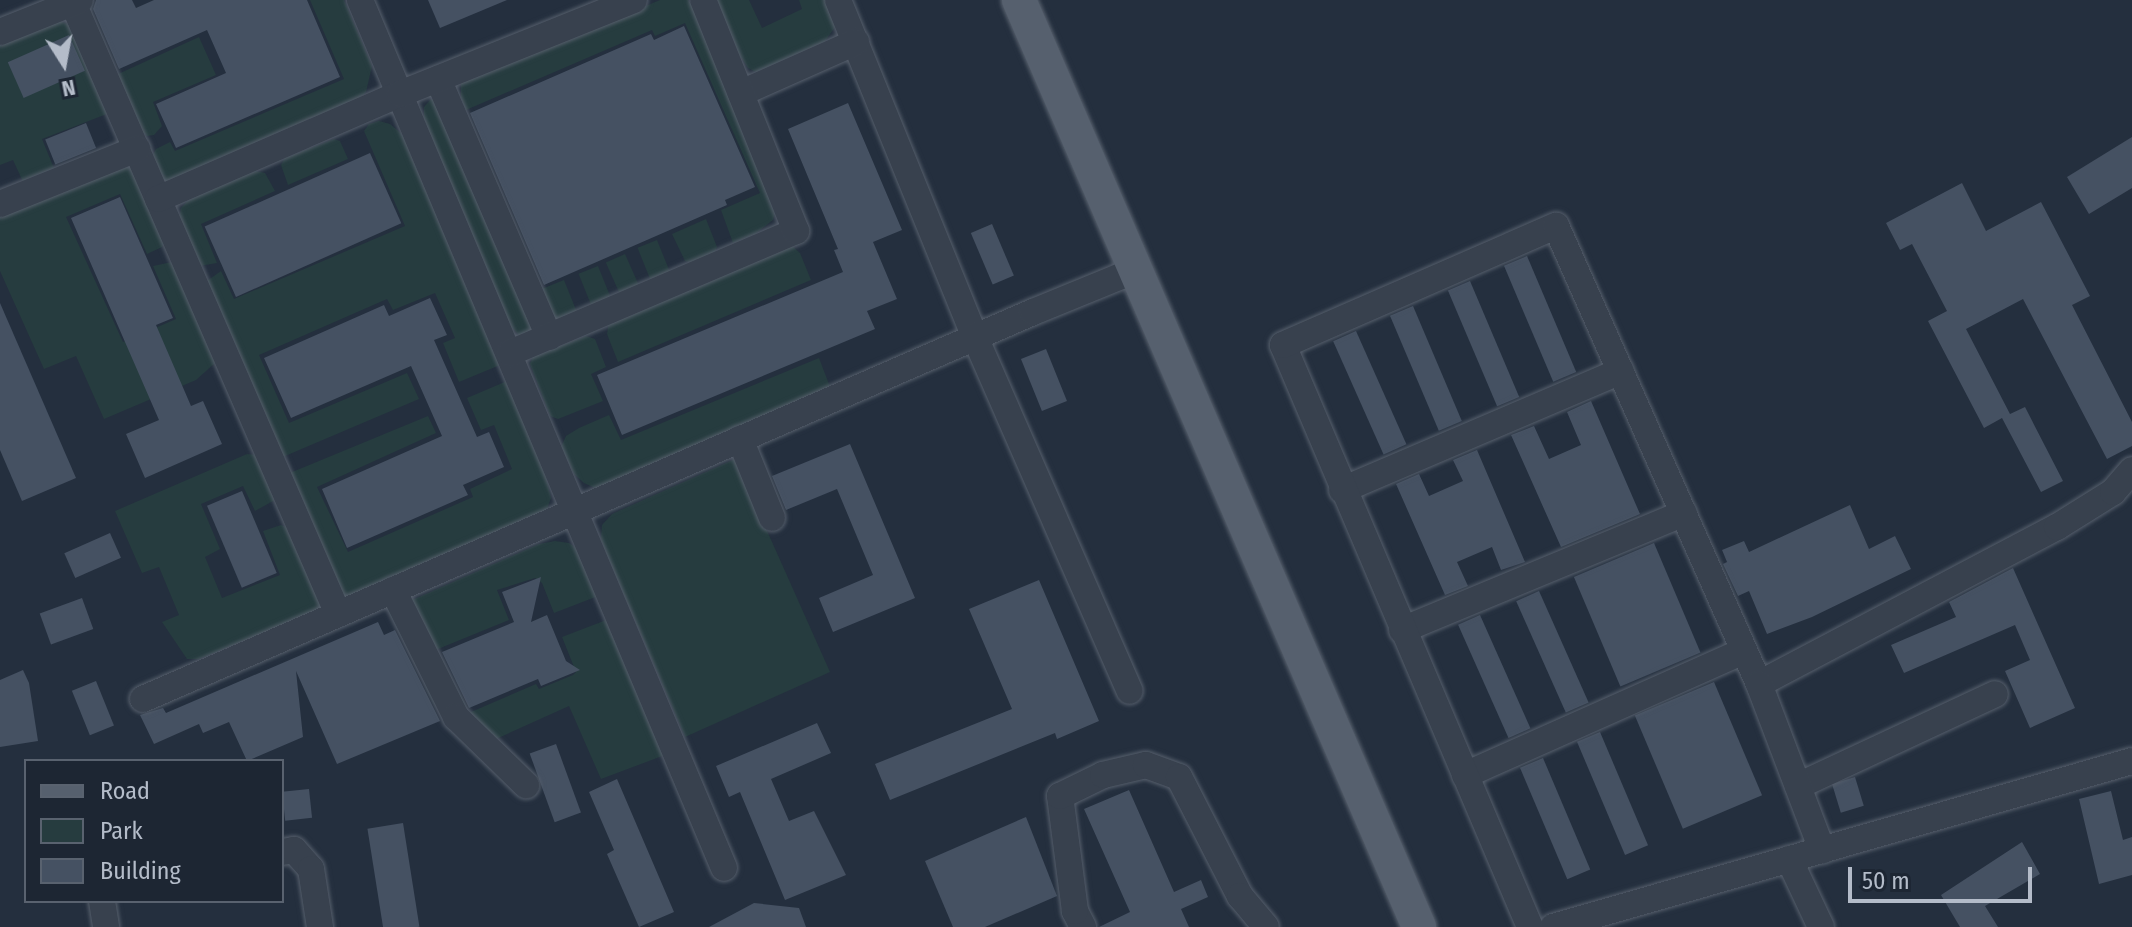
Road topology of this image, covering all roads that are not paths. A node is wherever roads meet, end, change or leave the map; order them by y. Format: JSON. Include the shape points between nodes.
{"nodes":[{"id":1,"x":360,"y":0,"type":"edge"},
{"id":2,"x":634,"y":0,"type":"edge"},
{"id":3,"x":703,"y":0,"type":"edge"},
{"id":4,"x":838,"y":0,"type":"edge"},
{"id":5,"x":1019,"y":0,"type":"edge"},
{"id":6,"x":76,"y":1,"type":"edge"},
{"id":7,"x":0,"y":32,"type":"edge"},
{"id":8,"x":856,"y":42,"type":"junction"},
{"id":9,"x":438,"y":79,"type":"junction"},
{"id":10,"x":741,"y":93,"type":"junction"},
{"id":11,"x":400,"y":94,"type":"junction"},
{"id":12,"x":137,"y":149,"type":"junction"},
{"id":13,"x":158,"y":199,"type":"junction"},
{"id":14,"x":0,"y":204,"type":"edge"},
{"id":15,"x":1136,"y":270,"type":"junction"},
{"id":16,"x":549,"y":337,"type":"junction"},
{"id":17,"x":975,"y":337,"type":"junction"},
{"id":18,"x":510,"y":353,"type":"junction"},
{"id":19,"x":1621,"y":371,"type":"junction"},
{"id":20,"x":740,"y":439,"type":"junction"},
{"id":21,"x":2132,"y":470,"type":"edge"},
{"id":22,"x":1342,"y":490,"type":"junction"},
{"id":23,"x":576,"y":510,"type":"junction"},
{"id":24,"x":1684,"y":513,"type":"junction"},
{"id":25,"x":772,"y":518,"type":"dead end"},
{"id":26,"x":393,"y":590,"type":"junction"},
{"id":27,"x":338,"y":614,"type":"junction"},
{"id":28,"x":1402,"y":630,"type":"junction"},
{"id":29,"x":1743,"y":651,"type":"junction"},
{"id":30,"x":1759,"y":684,"type":"junction"},
{"id":31,"x":1130,"y":691,"type":"dead end"},
{"id":32,"x":1995,"y":694,"type":"dead end"},
{"id":33,"x":143,"y":699,"type":"dead end"},
{"id":34,"x":2132,"y":761,"type":"edge"},
{"id":35,"x":1465,"y":775,"type":"junction"},
{"id":36,"x":526,"y":785,"type":"dead end"},
{"id":37,"x":1798,"y":786,"type":"junction"},
{"id":38,"x":1822,"y":850,"type":"junction"},
{"id":39,"x":284,"y":852,"type":"edge"},
{"id":40,"x":1789,"y":859,"type":"junction"},
{"id":41,"x":724,"y":868,"type":"dead end"},
{"id":42,"x":102,"y":903,"type":"edge"},
{"id":43,"x":106,"y":927,"type":"edge"},
{"id":44,"x":320,"y":927,"type":"edge"},
{"id":45,"x":1083,"y":927,"type":"edge"},
{"id":46,"x":1266,"y":927,"type":"edge"},
{"id":47,"x":1419,"y":927,"type":"edge"},
{"id":48,"x":1530,"y":927,"type":"edge"},
{"id":49,"x":1553,"y":927,"type":"edge"},
{"id":50,"x":1821,"y":927,"type":"edge"}],
"edges":[{"from":1,"to":11,"type":"street"},
{"from":2,"to":9,"type":"street"},
{"from":3,"to":10,"type":"street"},
{"from":4,"to":8,"type":"street"},
{"from":5,"to":15,"type":"main road"},
{"from":6,"to":7,"type":"street"},
{"from":6,"to":12,"type":"street"},
{"from":8,"to":10,"type":"street"},
{"from":8,"to":17,"type":"street"},
{"from":9,"to":11,"type":"street"},
{"from":9,"to":16,"type":"street"},
{"from":10,"to":16,"type":"street","via":[[796,231]]},
{"from":11,"to":13,"type":"street"},
{"from":11,"to":18,"type":"street"},
{"from":12,"to":13,"type":"street"},
{"from":12,"to":14,"type":"street"},
{"from":13,"to":27,"type":"street"},
{"from":15,"to":17,"type":"street"},
{"from":15,"to":47,"type":"main road"},
{"from":16,"to":18,"type":"street"},
{"from":17,"to":20,"type":"street"},
{"from":17,"to":31,"type":"street"},
{"from":18,"to":23,"type":"street"},
{"from":19,"to":22,"type":"street"},
{"from":19,"to":22,"type":"street","via":[[1556,226],[1283,345]]},
{"from":19,"to":24,"type":"street"},
{"from":20,"to":23,"type":"street"},
{"from":20,"to":25,"type":"street"},
{"from":21,"to":30,"type":"street","via":[[2113,492],[2057,527]]},
{"from":22,"to":28,"type":"street"},
{"from":23,"to":26,"type":"street"},
{"from":23,"to":41,"type":"street"},
{"from":24,"to":28,"type":"street"},
{"from":24,"to":29,"type":"street"},
{"from":26,"to":27,"type":"street"},
{"from":26,"to":36,"type":"street","via":[[456,717]]},
{"from":27,"to":33,"type":"street"},
{"from":28,"to":35,"type":"street"},
{"from":29,"to":30,"type":"street"},
{"from":29,"to":35,"type":"street"},
{"from":30,"to":37,"type":"street"},
{"from":32,"to":37,"type":"street"},
{"from":34,"to":38,"type":"street"},
{"from":35,"to":48,"type":"street"},
{"from":37,"to":38,"type":"street"},
{"from":38,"to":40,"type":"street"},
{"from":39,"to":44,"type":"street","via":[[294,850],[311,869]]},
{"from":40,"to":49,"type":"street"},
{"from":40,"to":50,"type":"street"},
{"from":42,"to":43,"type":"street"},
{"from":45,"to":46,"type":"street","via":[[1075,911],[1060,796],[1103,775],[1146,765],[1179,777],[1240,896]]}]}
